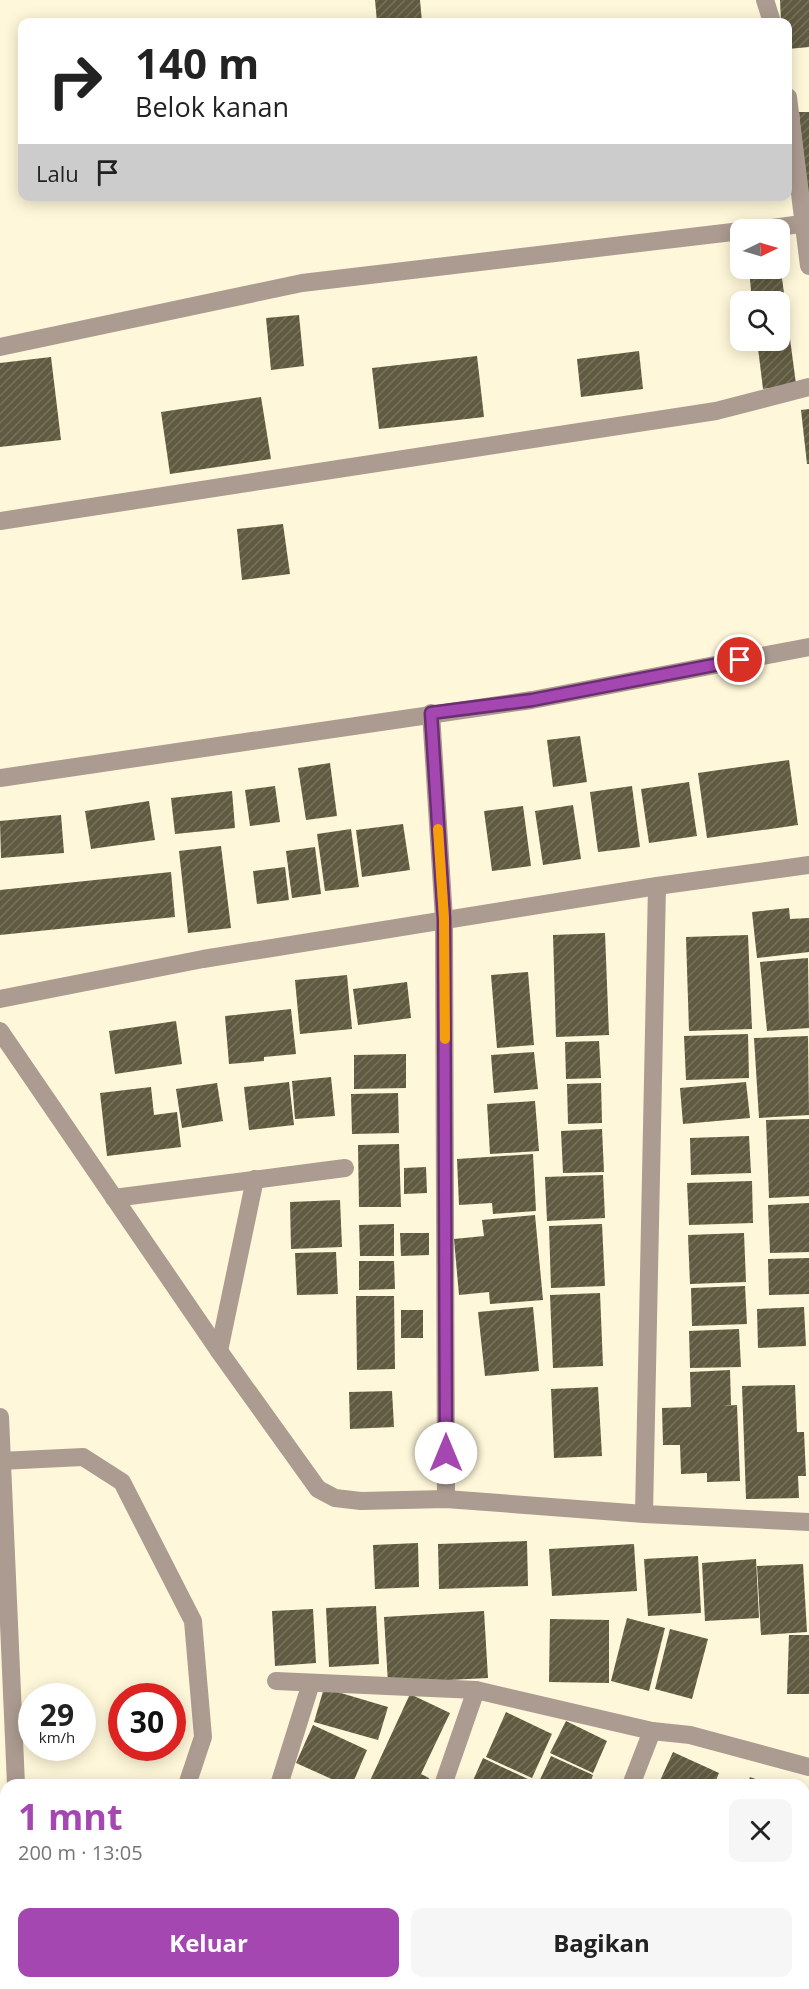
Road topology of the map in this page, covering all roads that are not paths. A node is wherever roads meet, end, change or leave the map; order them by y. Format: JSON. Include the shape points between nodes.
{"nodes":[{"id":1,"x":765,"y":0,"type":"edge"},
{"id":2,"x":770,"y":18,"type":"edge"},
{"id":3,"x":792,"y":124,"type":"edge"},
{"id":4,"x":807,"y":223,"type":"edge"},
{"id":5,"x":790,"y":225,"type":"edge"},
{"id":6,"x":730,"y":232,"type":"edge"},
{"id":7,"x":809,"y":266,"type":"edge"},
{"id":8,"x":0,"y":347,"type":"edge"},
{"id":9,"x":809,"y":387,"type":"edge"},
{"id":10,"x":3,"y":518,"type":"edge"},
{"id":11,"x":809,"y":647,"type":"edge"},
{"id":12,"x":431,"y":713,"type":"junction"},
{"id":13,"x":0,"y":778,"type":"edge"},
{"id":14,"x":809,"y":866,"type":"edge"},
{"id":15,"x":657,"y":886,"type":"junction"},
{"id":16,"x":444,"y":919,"type":"junction"},
{"id":17,"x":0,"y":999,"type":"edge"},
{"id":18,"x":0,"y":1031,"type":"edge"},
{"id":19,"x":345,"y":1168,"type":"dead end"},
{"id":20,"x":255,"y":1179,"type":"junction"},
{"id":21,"x":114,"y":1198,"type":"junction"},
{"id":22,"x":219,"y":1351,"type":"junction"},
{"id":23,"x":0,"y":1417,"type":"edge"},
{"id":24,"x":1,"y":1461,"type":"edge"},
{"id":25,"x":446,"y":1499,"type":"junction"},
{"id":26,"x":644,"y":1514,"type":"junction"},
{"id":27,"x":809,"y":1522,"type":"edge"},
{"id":28,"x":276,"y":1681,"type":"dead end"},
{"id":29,"x":311,"y":1683,"type":"junction"},
{"id":30,"x":476,"y":1690,"type":"junction"},
{"id":31,"x":652,"y":1731,"type":"junction"},
{"id":32,"x":808,"y":1764,"type":"edge"},
{"id":33,"x":16,"y":1779,"type":"edge"},
{"id":34,"x":190,"y":1779,"type":"edge"},
{"id":35,"x":281,"y":1779,"type":"edge"},
{"id":36,"x":444,"y":1779,"type":"edge"},
{"id":37,"x":633,"y":1779,"type":"edge"}],
"edges":[{"from":1,"to":2,"type":"street"},
{"from":3,"to":4,"type":"street"},
{"from":4,"to":5,"type":"street"},
{"from":4,"to":7,"type":"street"},
{"from":6,"to":8,"type":"street","via":[[302,283]]},
{"from":9,"to":10,"type":"street","via":[[716,411]]},
{"from":11,"to":12,"type":"street","via":[[532,700]]},
{"from":12,"to":13,"type":"street"},
{"from":12,"to":16,"type":"street"},
{"from":14,"to":15,"type":"street"},
{"from":15,"to":16,"type":"street"},
{"from":15,"to":26,"type":"street"},
{"from":16,"to":17,"type":"street","via":[[203,959]]},
{"from":16,"to":25,"type":"street"},
{"from":18,"to":21,"type":"street"},
{"from":19,"to":20,"type":"street"},
{"from":20,"to":21,"type":"street"},
{"from":20,"to":22,"type":"street"},
{"from":21,"to":22,"type":"street"},
{"from":22,"to":25,"type":"street","via":[[318,1489],[335,1498],[361,1501]]},
{"from":23,"to":24,"type":"street"},
{"from":24,"to":33,"type":"street"},
{"from":24,"to":34,"type":"street","via":[[83,1457],[122,1482],[192,1621],[203,1737]]},
{"from":25,"to":26,"type":"street"},
{"from":26,"to":27,"type":"street"},
{"from":28,"to":29,"type":"street"},
{"from":29,"to":30,"type":"street"},
{"from":29,"to":35,"type":"street"},
{"from":30,"to":31,"type":"street"},
{"from":30,"to":36,"type":"street"},
{"from":31,"to":32,"type":"street","via":[[690,1735]]},
{"from":31,"to":37,"type":"street"}]}
